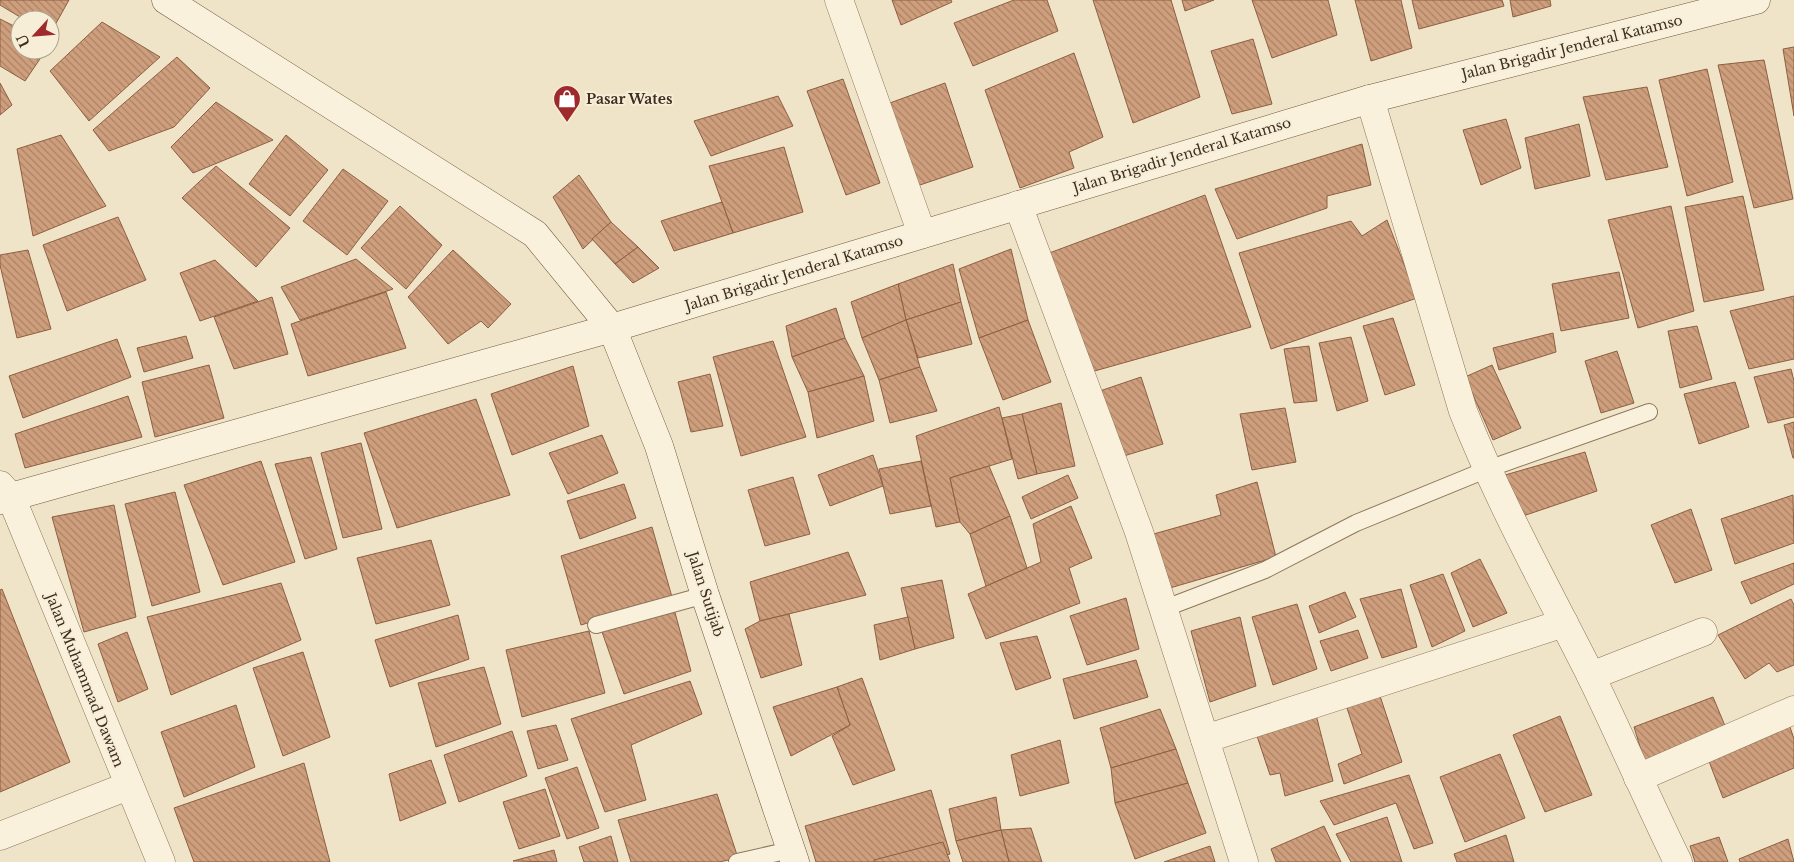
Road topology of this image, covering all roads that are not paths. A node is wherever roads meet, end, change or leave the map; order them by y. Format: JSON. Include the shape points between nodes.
{"nodes":[{"id":1,"x":166,"y":0,"type":"edge"},
{"id":2,"x":839,"y":0,"type":"edge"},
{"id":3,"x":1756,"y":0,"type":"edge"},
{"id":4,"x":1370,"y":98,"type":"junction"},
{"id":5,"x":1018,"y":205,"type":"junction"},
{"id":6,"x":922,"y":234,"type":"junction"},
{"id":7,"x":612,"y":328,"type":"junction"},
{"id":8,"x":1649,"y":412,"type":"dead end"},
{"id":9,"x":1488,"y":469,"type":"junction"},
{"id":10,"x":4,"y":494,"type":"edge"},
{"id":11,"x":706,"y":595,"type":"junction"},
{"id":12,"x":1163,"y":609,"type":"junction"},
{"id":13,"x":1564,"y":623,"type":"junction"},
{"id":14,"x":596,"y":625,"type":"dead end"},
{"id":15,"x":1702,"y":632,"type":"dead end"},
{"id":16,"x":1591,"y":676,"type":"junction"},
{"id":17,"x":1794,"y":710,"type":"edge"},
{"id":18,"x":1205,"y":738,"type":"junction"},
{"id":19,"x":1638,"y":778,"type":"junction"},
{"id":20,"x":128,"y":786,"type":"junction"},
{"id":21,"x":0,"y":836,"type":"edge"},
{"id":22,"x":792,"y":856,"type":"edge"},
{"id":23,"x":161,"y":862,"type":"edge"},
{"id":24,"x":738,"y":862,"type":"edge"},
{"id":25,"x":1244,"y":862,"type":"edge"},
{"id":26,"x":1678,"y":862,"type":"edge"}],
"edges":[{"from":1,"to":7,"type":"street","name":"Jalan Sutijab","via":[[535,234]]},
{"from":2,"to":6,"type":"street"},
{"from":3,"to":4,"type":"street","name":"Jalan Brigadir Jenderal Katamso"},
{"from":4,"to":5,"type":"street","name":"Jalan Brigadir Jenderal Katamso"},
{"from":4,"to":9,"type":"street","via":[[1463,411]]},
{"from":5,"to":6,"type":"street","name":"Jalan Brigadir Jenderal Katamso"},
{"from":5,"to":12,"type":"street"},
{"from":6,"to":7,"type":"street","name":"Jalan Brigadir Jenderal Katamso"},
{"from":7,"to":10,"type":"street","name":"Jalan Brigadir Jenderal Katamso"},
{"from":7,"to":11,"type":"street","name":"Jalan Sutijab","via":[[659,446]]},
{"from":8,"to":9,"type":"lane"},
{"from":9,"to":12,"type":"lane","via":[[1356,523],[1265,570]]},
{"from":9,"to":13,"type":"street"},
{"from":10,"to":20,"type":"street","name":"Jalan Muhammad Dawam"},
{"from":11,"to":14,"type":"lane"},
{"from":11,"to":22,"type":"street","name":"Jalan Sutijab"},
{"from":12,"to":18,"type":"street"},
{"from":13,"to":16,"type":"street"},
{"from":13,"to":18,"type":"street"},
{"from":15,"to":16,"type":"street"},
{"from":16,"to":19,"type":"street"},
{"from":17,"to":19,"type":"street"},
{"from":18,"to":25,"type":"street"},
{"from":19,"to":26,"type":"street"},
{"from":20,"to":21,"type":"street"},
{"from":20,"to":23,"type":"street","name":"Jalan Muhammad Dawam"},
{"from":22,"to":24,"type":"lane"}]}
